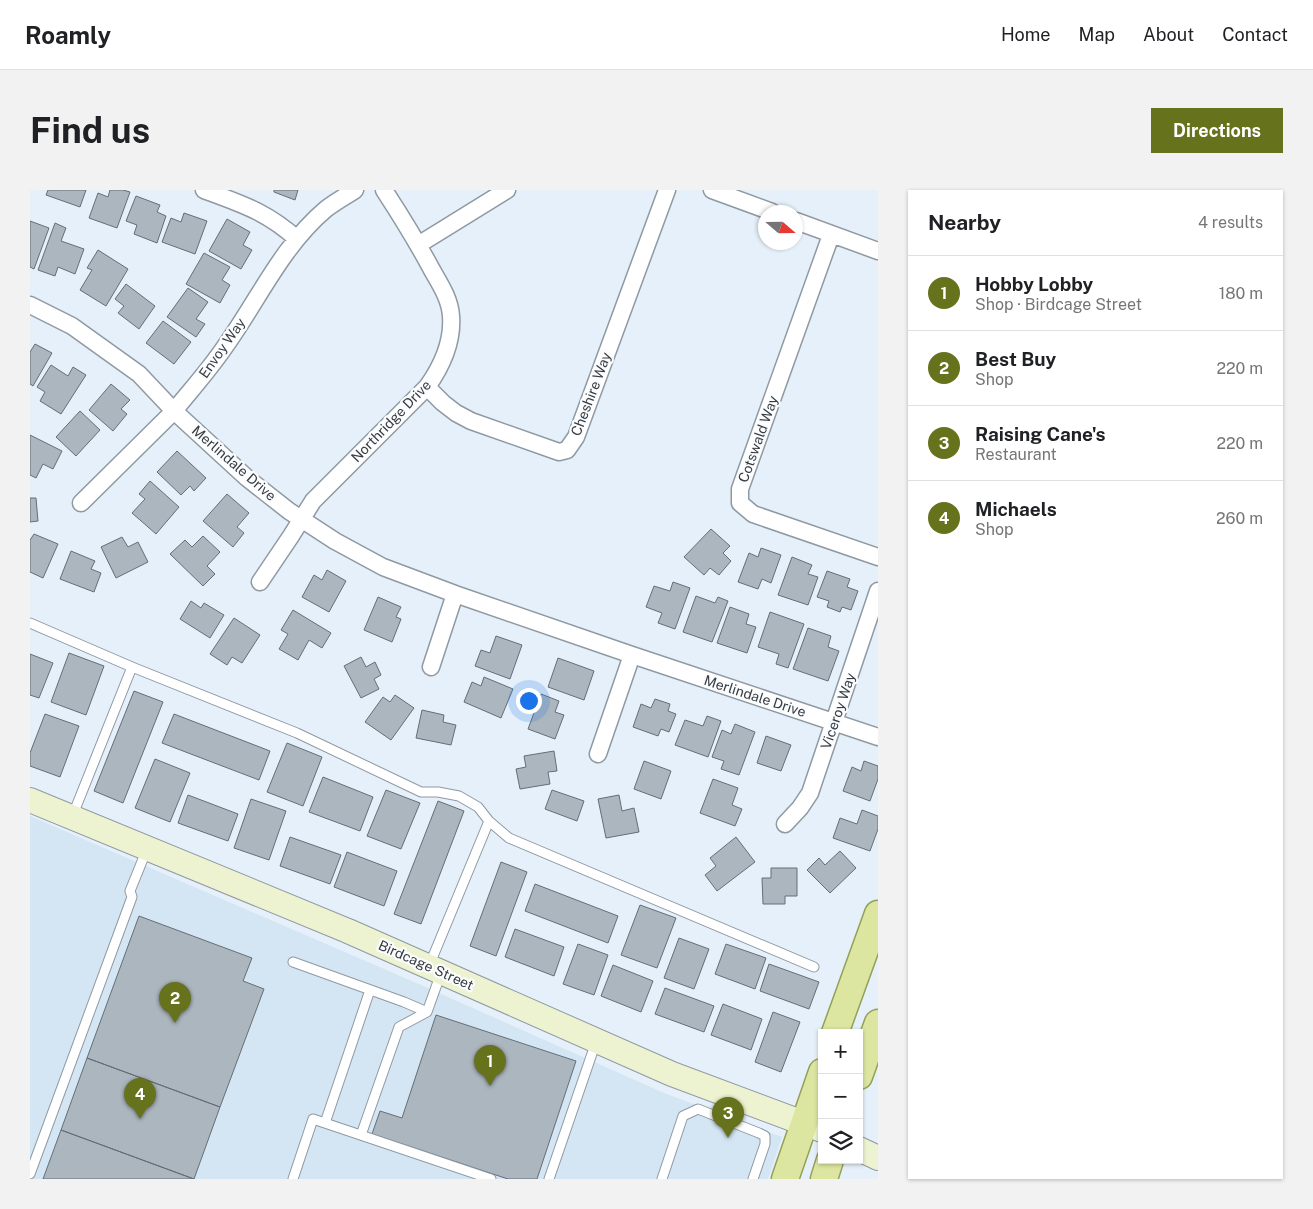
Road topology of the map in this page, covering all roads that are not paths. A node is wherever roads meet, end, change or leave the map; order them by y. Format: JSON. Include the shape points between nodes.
{"nodes":[{"id":1,"x":204,"y":190,"type":"edge"},
{"id":2,"x":355,"y":190,"type":"edge"},
{"id":3,"x":384,"y":190,"type":"edge"},
{"id":4,"x":507,"y":190,"type":"edge"},
{"id":5,"x":667,"y":190,"type":"edge"},
{"id":6,"x":712,"y":190,"type":"edge"},
{"id":7,"x":758,"y":207,"type":"edge"},
{"id":8,"x":803,"y":224,"type":"edge"},
{"id":9,"x":831,"y":235,"type":"junction"},
{"id":10,"x":297,"y":239,"type":"junction"},
{"id":11,"x":418,"y":245,"type":"junction"},
{"id":12,"x":878,"y":251,"type":"edge"},
{"id":13,"x":30,"y":305,"type":"edge"},
{"id":14,"x":427,"y":387,"type":"junction"},
{"id":15,"x":174,"y":411,"type":"junction"},
{"id":16,"x":81,"y":503,"type":"dead end"},
{"id":17,"x":302,"y":519,"type":"junction"},
{"id":18,"x":878,"y":557,"type":"edge"},
{"id":19,"x":260,"y":582,"type":"dead end"},
{"id":20,"x":878,"y":591,"type":"edge"},
{"id":21,"x":455,"y":594,"type":"junction"},
{"id":22,"x":30,"y":623,"type":"edge"},
{"id":23,"x":632,"y":655,"type":"junction"},
{"id":24,"x":132,"y":667,"type":"junction"},
{"id":25,"x":431,"y":667,"type":"dead end"},
{"id":26,"x":835,"y":722,"type":"junction"},
{"id":27,"x":878,"y":737,"type":"edge"},
{"id":28,"x":598,"y":754,"type":"dead end"},
{"id":29,"x":30,"y":800,"type":"edge"},
{"id":30,"x":72,"y":817,"type":"junction"},
{"id":31,"x":489,"y":821,"type":"junction"},
{"id":32,"x":785,"y":824,"type":"dead end"},
{"id":33,"x":148,"y":848,"type":"junction"},
{"id":34,"x":878,"y":914,"type":"edge"},
{"id":35,"x":293,"y":962,"type":"dead end"},
{"id":36,"x":814,"y":967,"type":"dead end"},
{"id":37,"x":436,"y":969,"type":"junction"},
{"id":38,"x":370,"y":990,"type":"junction"},
{"id":39,"x":427,"y":1012,"type":"junction"},
{"id":40,"x":878,"y":1023,"type":"edge"},
{"id":41,"x":837,"y":1029,"type":"edge"},
{"id":42,"x":596,"y":1041,"type":"junction"},
{"id":43,"x":822,"y":1074,"type":"edge"},
{"id":44,"x":860,"y":1074,"type":"edge"},
{"id":45,"x":326,"y":1123,"type":"junction"},
{"id":46,"x":813,"y":1127,"type":"edge"},
{"id":47,"x":361,"y":1135,"type":"junction"},
{"id":48,"x":863,"y":1150,"type":"edge"},
{"id":49,"x":878,"y":1158,"type":"edge"},
{"id":50,"x":829,"y":1164,"type":"edge"},
{"id":51,"x":30,"y":1174,"type":"edge"},
{"id":52,"x":293,"y":1179,"type":"edge"},
{"id":53,"x":491,"y":1179,"type":"edge"},
{"id":54,"x":550,"y":1179,"type":"edge"},
{"id":55,"x":662,"y":1179,"type":"edge"},
{"id":56,"x":753,"y":1179,"type":"edge"},
{"id":57,"x":785,"y":1179,"type":"edge"},
{"id":58,"x":824,"y":1179,"type":"edge"}],
"edges":[{"from":1,"to":10,"type":"street","via":[[264,213]]},
{"from":2,"to":10,"type":"street","name":"Envoy Way","via":[[326,209]]},
{"from":3,"to":11,"type":"street","name":"Northridge Drive"},
{"from":4,"to":11,"type":"street"},
{"from":5,"to":14,"type":"street","name":"Cheshire Way","via":[[576,437],[567,450],[559,452],[471,421],[443,403]]},
{"from":6,"to":7,"type":"street"},
{"from":8,"to":9,"type":"street"},
{"from":9,"to":12,"type":"street"},
{"from":9,"to":18,"type":"street","name":"Cotswald Way","via":[[740,489],[740,503],[752,514]]},
{"from":10,"to":15,"type":"street","name":"Envoy Way","via":[[272,271],[225,347]]},
{"from":11,"to":14,"type":"street","name":"Northridge Drive","via":[[446,294],[451,315],[445,354]]},
{"from":13,"to":15,"type":"street","name":"Merlindale Drive","via":[[72,326],[139,374]]},
{"from":14,"to":17,"type":"street","name":"Northridge Drive","via":[[313,501]]},
{"from":15,"to":16,"type":"street","name":"Envoy Way"},
{"from":15,"to":17,"type":"street","name":"Merlindale Drive","via":[[247,478]]},
{"from":17,"to":19,"type":"street","name":"Northridge Drive"},
{"from":17,"to":21,"type":"street","name":"Merlindale Drive","via":[[383,567]]},
{"from":20,"to":26,"type":"street","name":"Viceroy Way"},
{"from":21,"to":23,"type":"street","name":"Merlindale Drive"},
{"from":21,"to":25,"type":"street"},
{"from":22,"to":24,"type":"lane"},
{"from":23,"to":26,"type":"street","name":"Merlindale Drive"},
{"from":23,"to":28,"type":"street"},
{"from":24,"to":30,"type":"lane"},
{"from":24,"to":31,"type":"lane","via":[[297,734],[421,792],[459,796],[478,807]]},
{"from":26,"to":27,"type":"street","name":"Merlindale Drive"},
{"from":26,"to":32,"type":"street","name":"Viceroy Way","via":[[810,793]]},
{"from":29,"to":30,"type":"street","name":"Birdcage Street"},
{"from":30,"to":33,"type":"street","name":"Birdcage Street"},
{"from":31,"to":36,"type":"lane","via":[[509,838]]},
{"from":31,"to":37,"type":"lane"},
{"from":33,"to":37,"type":"street","name":"Birdcage Street"},
{"from":33,"to":51,"type":"lane"},
{"from":34,"to":41,"type":"main road"},
{"from":35,"to":38,"type":"lane"},
{"from":37,"to":39,"type":"lane"},
{"from":37,"to":42,"type":"street","name":"Birdcage Street"},
{"from":38,"to":39,"type":"lane"},
{"from":38,"to":45,"type":"lane"},
{"from":39,"to":47,"type":"lane","via":[[399,1027]]},
{"from":40,"to":44,"type":"main road"},
{"from":42,"to":46,"type":"street","name":"Birdcage Street","via":[[672,1074]]},
{"from":42,"to":54,"type":"lane"},
{"from":43,"to":46,"type":"main road"},
{"from":45,"to":47,"type":"lane"},
{"from":45,"to":52,"type":"lane","via":[[313,1119]]},
{"from":46,"to":57,"type":"main road"},
{"from":47,"to":53,"type":"lane"},
{"from":48,"to":49,"type":"street"},
{"from":50,"to":58,"type":"main road"},
{"from":55,"to":56,"type":"lane","via":[[683,1116],[698,1109],[765,1136]]}]}
